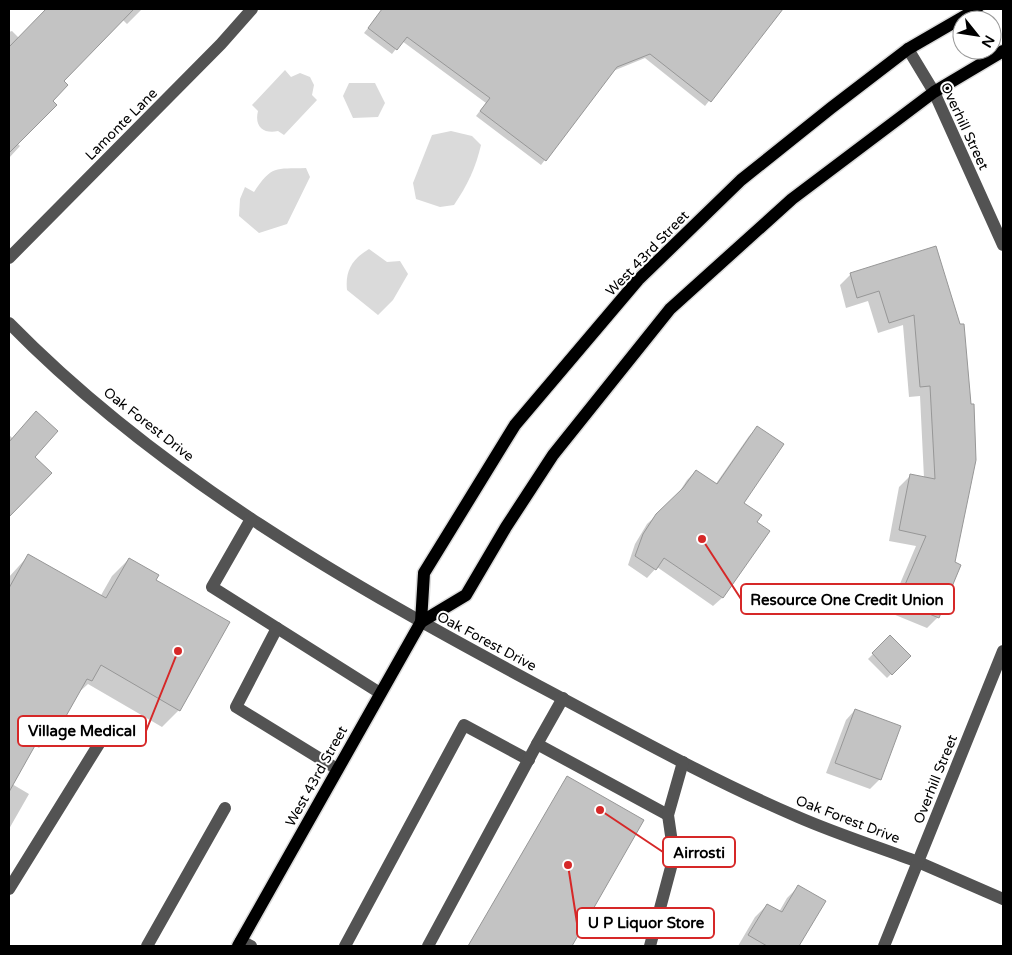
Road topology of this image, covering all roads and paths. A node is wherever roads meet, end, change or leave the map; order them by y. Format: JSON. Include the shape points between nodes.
{"nodes":[{"id":1,"x":252,"y":9,"type":"edge"},
{"id":2,"x":977,"y":9,"type":"edge"},
{"id":3,"x":908,"y":49,"type":"junction"},
{"id":4,"x":1003,"y":51,"type":"edge"},
{"id":5,"x":934,"y":92,"type":"junction"},
{"id":6,"x":1003,"y":245,"type":"edge"},
{"id":7,"x":9,"y":258,"type":"edge"},
{"id":8,"x":9,"y":323,"type":"edge"},
{"id":9,"x":251,"y":519,"type":"junction"},
{"id":10,"x":421,"y":622,"type":"junction"},
{"id":11,"x":277,"y":628,"type":"junction"},
{"id":12,"x":1003,"y":651,"type":"edge"},
{"id":13,"x":380,"y":693,"type":"junction"},
{"id":14,"x":563,"y":698,"type":"junction"},
{"id":15,"x":102,"y":740,"type":"dead end"},
{"id":16,"x":538,"y":744,"type":"junction"},
{"id":17,"x":529,"y":760,"type":"junction"},
{"id":18,"x":683,"y":762,"type":"junction"},
{"id":19,"x":337,"y":769,"type":"junction"},
{"id":20,"x":225,"y":808,"type":"dead end"},
{"id":21,"x":668,"y":815,"type":"junction"},
{"id":22,"x":917,"y":862,"type":"junction"},
{"id":23,"x":9,"y":889,"type":"edge"},
{"id":24,"x":1003,"y":899,"type":"edge"},
{"id":25,"x":243,"y":944,"type":"edge"},
{"id":26,"x":147,"y":946,"type":"edge"},
{"id":27,"x":345,"y":946,"type":"edge"},
{"id":28,"x":428,"y":946,"type":"edge"},
{"id":29,"x":650,"y":946,"type":"edge"},
{"id":30,"x":884,"y":946,"type":"edge"}],
"edges":[{"from":1,"to":7,"type":"street","name":"Lamonte Lane"},
{"from":2,"to":3,"type":"main road","name":"West 43rd Street"},
{"from":3,"to":5,"type":"street","name":"Overhill Street"},
{"from":3,"to":10,"type":"main road","name":"West 43rd Street","via":[[741,180],[638,280],[510,433],[424,573]]},
{"from":4,"to":5,"type":"main road","name":"West 43rd Street"},
{"from":5,"to":6,"type":"street","name":"Overhill Street"},
{"from":5,"to":10,"type":"main road","name":"West 43rd Street","via":[[792,199],[670,308],[553,455],[466,595]]},
{"from":8,"to":9,"type":"street","name":"Oak Forest Drive","via":[[33,348],[134,435]]},
{"from":9,"to":10,"type":"street","name":"Oak Forest Drive"},
{"from":9,"to":11,"type":"street","via":[[212,587]]},
{"from":10,"to":13,"type":"main road","name":"West 43rd Street"},
{"from":10,"to":14,"type":"street","name":"Oak Forest Drive"},
{"from":11,"to":13,"type":"street"},
{"from":11,"to":19,"type":"street","via":[[236,708]]},
{"from":12,"to":22,"type":"street","name":"Overhill Street"},
{"from":13,"to":19,"type":"main road","name":"West 43rd Street"},
{"from":14,"to":16,"type":"street"},
{"from":14,"to":18,"type":"street","name":"Oak Forest Drive"},
{"from":15,"to":23,"type":"street"},
{"from":16,"to":17,"type":"street"},
{"from":16,"to":21,"type":"street"},
{"from":17,"to":27,"type":"street","via":[[464,725]]},
{"from":17,"to":28,"type":"street"},
{"from":18,"to":21,"type":"street"},
{"from":18,"to":22,"type":"street","name":"Oak Forest Drive","via":[[798,817]]},
{"from":19,"to":25,"type":"main road","name":"West 43rd Street"},
{"from":20,"to":26,"type":"street"},
{"from":21,"to":29,"type":"street","via":[[674,856]]},
{"from":22,"to":24,"type":"street","name":"Oak Forest Drive"},
{"from":22,"to":30,"type":"street","name":"Overhill Street"}]}
